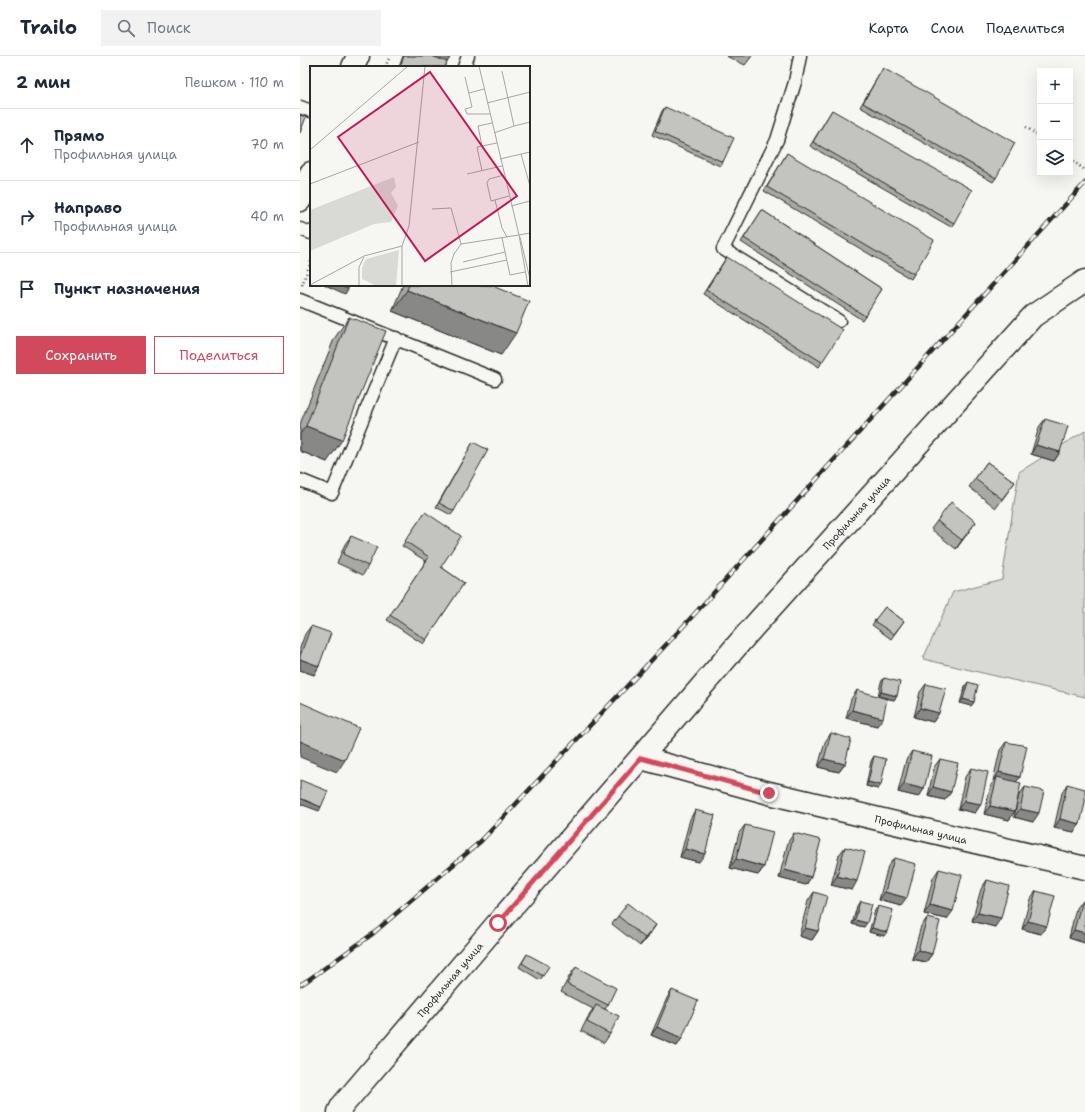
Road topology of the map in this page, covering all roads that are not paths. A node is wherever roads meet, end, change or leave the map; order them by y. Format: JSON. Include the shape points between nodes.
{"nodes":[{"id":1,"x":358,"y":56,"type":"edge"},
{"id":2,"x":468,"y":56,"type":"edge"},
{"id":3,"x":800,"y":56,"type":"edge"},
{"id":4,"x":353,"y":66,"type":"edge"},
{"id":5,"x":464,"y":66,"type":"edge"},
{"id":6,"x":300,"y":106,"type":"edge"},
{"id":7,"x":310,"y":111,"type":"edge"},
{"id":8,"x":310,"y":175,"type":"edge"},
{"id":9,"x":300,"y":200,"type":"edge"},
{"id":10,"x":300,"y":229,"type":"edge"},
{"id":11,"x":310,"y":233,"type":"edge"},
{"id":12,"x":1085,"y":281,"type":"edge"},
{"id":13,"x":300,"y":300,"type":"edge"},
{"id":14,"x":839,"y":321,"type":"dead end"},
{"id":15,"x":396,"y":338,"type":"junction"},
{"id":16,"x":495,"y":379,"type":"dead end"},
{"id":17,"x":300,"y":480,"type":"edge"},
{"id":18,"x":641,"y":758,"type":"junction"},
{"id":19,"x":1085,"y":868,"type":"edge"},
{"id":20,"x":339,"y":1112,"type":"edge"}],
"edges":[{"from":1,"to":4,"type":"street"},
{"from":2,"to":5,"type":"lane"},
{"from":3,"to":14,"type":"lane","via":[[795,82],[777,140],[723,249]]},
{"from":6,"to":7,"type":"lane"},
{"from":8,"to":9,"type":"street"},
{"from":10,"to":11,"type":"lane"},
{"from":12,"to":18,"type":"street","name":"Профильная улица","via":[[1033,316],[748,634]]},
{"from":13,"to":15,"type":"lane"},
{"from":15,"to":16,"type":"lane"},
{"from":15,"to":17,"type":"lane","via":[[332,493]]},
{"from":18,"to":19,"type":"street","name":"Профильная улица","via":[[769,793]]},
{"from":18,"to":20,"type":"street","name":"Профильная улица"}]}
